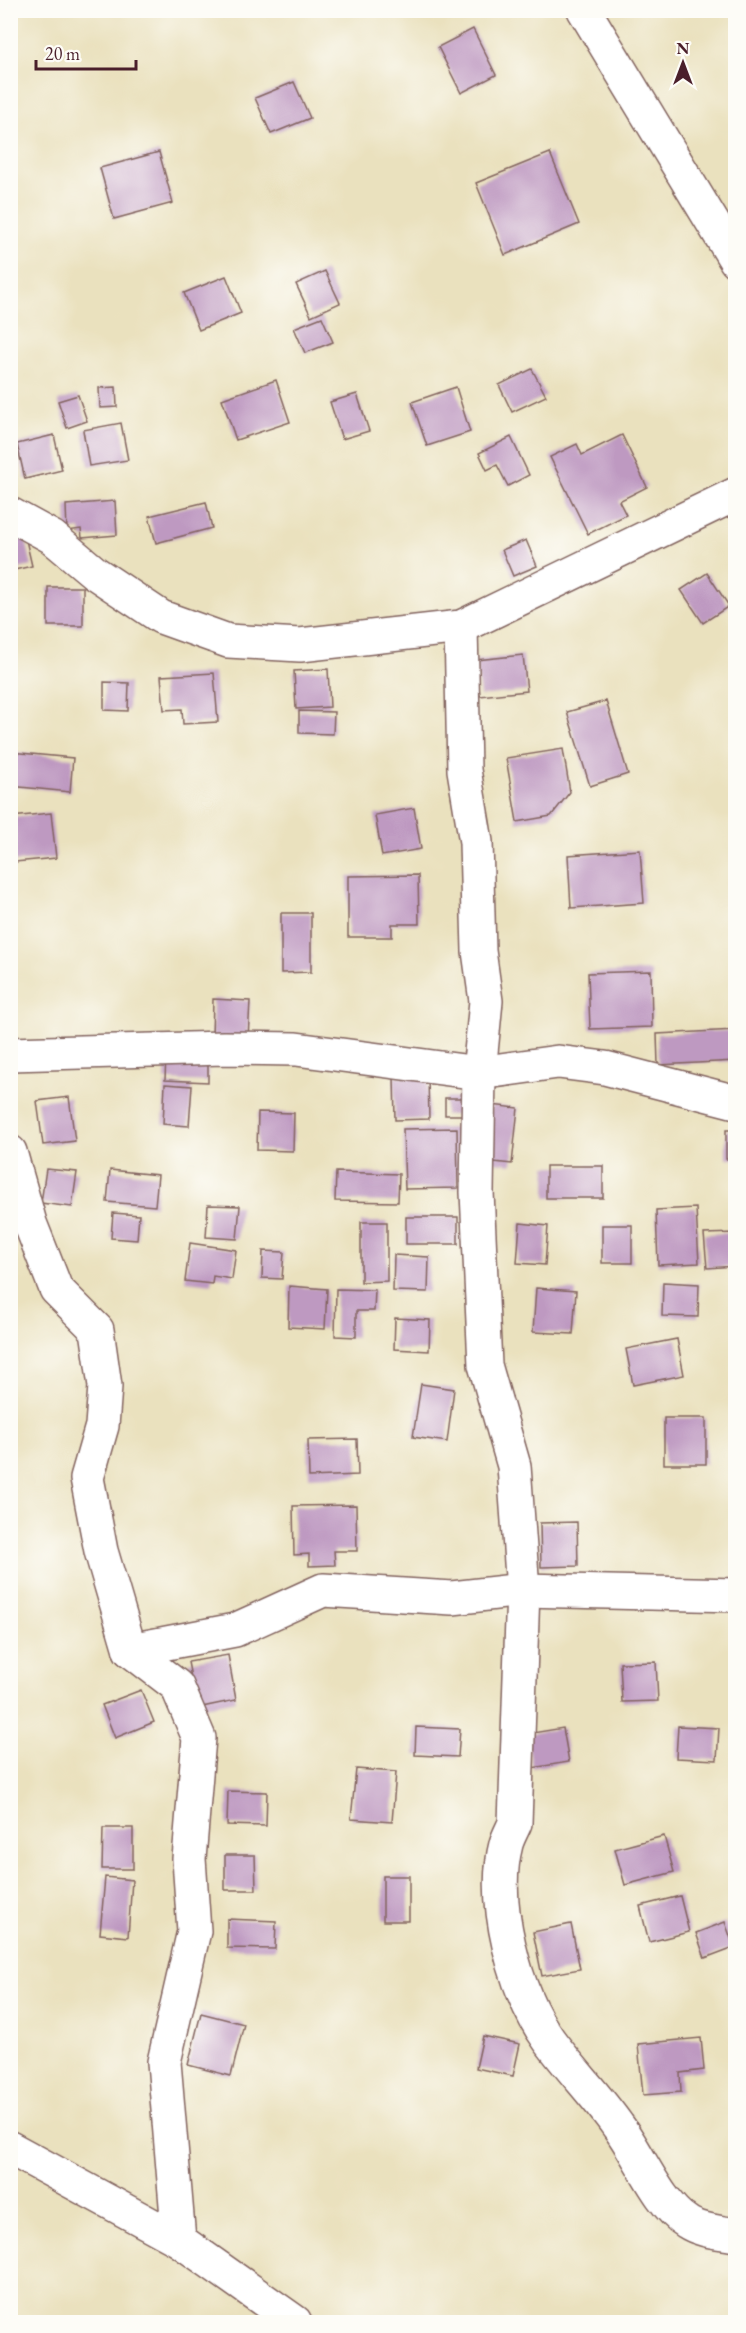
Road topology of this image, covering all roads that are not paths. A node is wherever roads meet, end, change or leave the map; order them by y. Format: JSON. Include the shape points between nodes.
{"nodes":[{"id":1,"x":584,"y":10,"type":"edge"},
{"id":2,"x":735,"y":261,"type":"edge"},
{"id":3,"x":735,"y":494,"type":"edge"},
{"id":4,"x":10,"y":514,"type":"edge"},
{"id":5,"x":460,"y":627,"type":"junction"},
{"id":6,"x":10,"y":1054,"type":"edge"},
{"id":7,"x":478,"y":1073,"type":"junction"},
{"id":8,"x":735,"y":1102,"type":"edge"},
{"id":9,"x":10,"y":1152,"type":"edge"},
{"id":10,"x":523,"y":1590,"type":"junction"},
{"id":11,"x":735,"y":1595,"type":"edge"},
{"id":12,"x":130,"y":1650,"type":"junction"},
{"id":13,"x":10,"y":2148,"type":"edge"},
{"id":14,"x":735,"y":2235,"type":"edge"},
{"id":15,"x":179,"y":2240,"type":"junction"},
{"id":16,"x":295,"y":2322,"type":"edge"}],
"edges":[{"from":1,"to":2,"type":"street"},
{"from":3,"to":5,"type":"street"},
{"from":4,"to":5,"type":"street","via":[[52,537],[95,573],[161,617],[228,640],[300,645]]},
{"from":5,"to":7,"type":"street","via":[[464,770],[476,842],[479,951],[486,1000]]},
{"from":6,"to":7,"type":"street","via":[[297,1049]]},
{"from":7,"to":8,"type":"street","via":[[558,1062],[605,1068]]},
{"from":7,"to":10,"type":"street","via":[[477,1192],[484,1365],[514,1466]]},
{"from":9,"to":12,"type":"street","via":[[30,1223],[56,1289],[97,1330],[105,1386],[103,1416],[87,1478],[101,1551]]},
{"from":10,"to":11,"type":"street"},
{"from":10,"to":12,"type":"street","via":[[452,1598],[323,1590],[235,1630]]},
{"from":10,"to":14,"type":"street","via":[[515,1823],[506,1844],[501,1895],[509,1947],[526,2001],[548,2039],[618,2126],[670,2206],[687,2222]]},
{"from":12,"to":15,"type":"street","via":[[177,1686],[199,1738],[189,1859],[194,1931],[164,2062]]},
{"from":13,"to":15,"type":"street"},
{"from":15,"to":16,"type":"street"}]}
